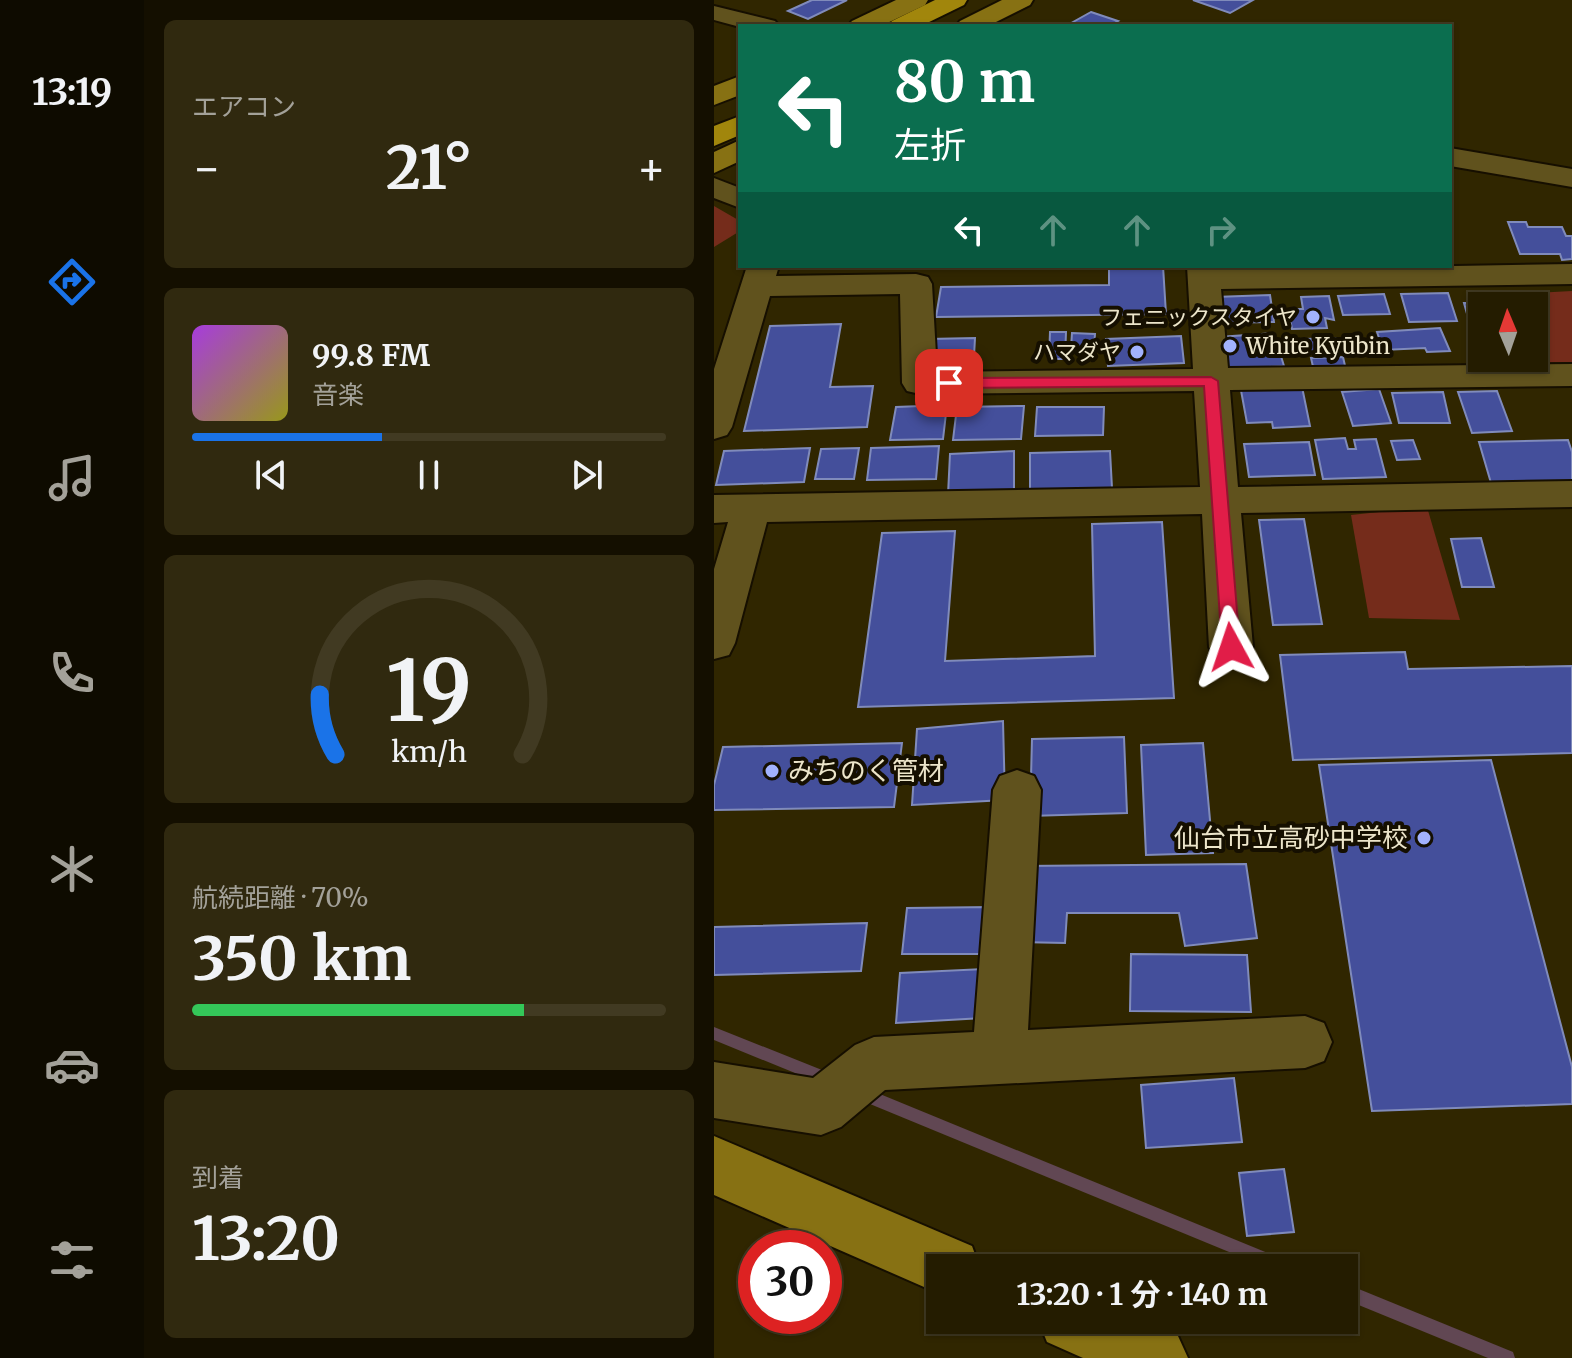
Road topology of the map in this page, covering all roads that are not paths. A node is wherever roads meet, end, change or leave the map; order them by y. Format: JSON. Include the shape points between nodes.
{"nodes":[{"id":1,"x":916,"y":0,"type":"edge"},
{"id":2,"x":944,"y":0,"type":"edge"},
{"id":3,"x":955,"y":0,"type":"edge"},
{"id":4,"x":992,"y":0,"type":"edge"},
{"id":5,"x":1021,"y":0,"type":"edge"},
{"id":6,"x":714,"y":13,"type":"edge"},
{"id":7,"x":758,"y":24,"type":"edge"},
{"id":8,"x":865,"y":24,"type":"edge"},
{"id":9,"x":902,"y":24,"type":"edge"},
{"id":10,"x":902,"y":24,"type":"edge"},
{"id":11,"x":943,"y":24,"type":"edge"},
{"id":12,"x":973,"y":24,"type":"edge"},
{"id":13,"x":738,"y":85,"type":"edge"},
{"id":14,"x":714,"y":97,"type":"edge"},
{"id":15,"x":738,"y":105,"type":"edge"},
{"id":16,"x":714,"y":116,"type":"edge"},
{"id":17,"x":738,"y":125,"type":"edge"},
{"id":18,"x":714,"y":137,"type":"edge"},
{"id":19,"x":738,"y":150,"type":"edge"},
{"id":20,"x":1452,"y":157,"type":"edge"},
{"id":21,"x":714,"y":164,"type":"edge"},
{"id":22,"x":1572,"y":178,"type":"edge"},
{"id":23,"x":714,"y":187,"type":"edge"},
{"id":24,"x":738,"y":198,"type":"edge"},
{"id":25,"x":1204,"y":273,"type":"edge"},
{"id":26,"x":1572,"y":274,"type":"edge"},
{"id":27,"x":760,"y":276,"type":"edge"},
{"id":28,"x":1572,"y":375,"type":"edge"},
{"id":29,"x":1211,"y":381,"type":"junction"},
{"id":30,"x":714,"y":427,"type":"edge"},
{"id":31,"x":1572,"y":494,"type":"edge"},
{"id":32,"x":1219,"y":499,"type":"junction"},
{"id":33,"x":732,"y":509,"type":"edge"},
{"id":34,"x":714,"y":643,"type":"edge"},
{"id":35,"x":1231,"y":647,"type":"dead end"},
{"id":36,"x":1017,"y":790,"type":"dead end"},
{"id":37,"x":1305,"y":1042,"type":"dead end"},
{"id":38,"x":999,"y":1058,"type":"junction"},
{"id":39,"x":714,"y":1090,"type":"edge"},
{"id":40,"x":714,"y":1165,"type":"edge"},
{"id":41,"x":926,"y":1258,"type":"edge"},
{"id":42,"x":1101,"y":1334,"type":"edge"},
{"id":43,"x":1156,"y":1358,"type":"edge"}],
"edges":[{"from":1,"to":8,"type":"main road"},
{"from":2,"to":9,"type":"highway"},
{"from":3,"to":10,"type":"highway"},
{"from":4,"to":11,"type":"highway"},
{"from":5,"to":12,"type":"main road"},
{"from":6,"to":7,"type":"street"},
{"from":13,"to":14,"type":"main road"},
{"from":15,"to":16,"type":"highway"},
{"from":17,"to":18,"type":"highway"},
{"from":19,"to":21,"type":"main road"},
{"from":20,"to":22,"type":"street"},
{"from":23,"to":24,"type":"street"},
{"from":25,"to":26,"type":"street"},
{"from":25,"to":29,"type":"street"},
{"from":27,"to":29,"type":"street","via":[[916,284],[920,383]]},
{"from":27,"to":30,"type":"street"},
{"from":28,"to":29,"type":"street"},
{"from":29,"to":32,"type":"street"},
{"from":31,"to":32,"type":"street"},
{"from":32,"to":33,"type":"street"},
{"from":32,"to":35,"type":"street"},
{"from":33,"to":34,"type":"street"},
{"from":36,"to":38,"type":"street"},
{"from":37,"to":38,"type":"street"},
{"from":38,"to":39,"type":"street","via":[[874,1064],[821,1107]]},
{"from":40,"to":41,"type":"main road"},
{"from":42,"to":43,"type":"main road"}]}
